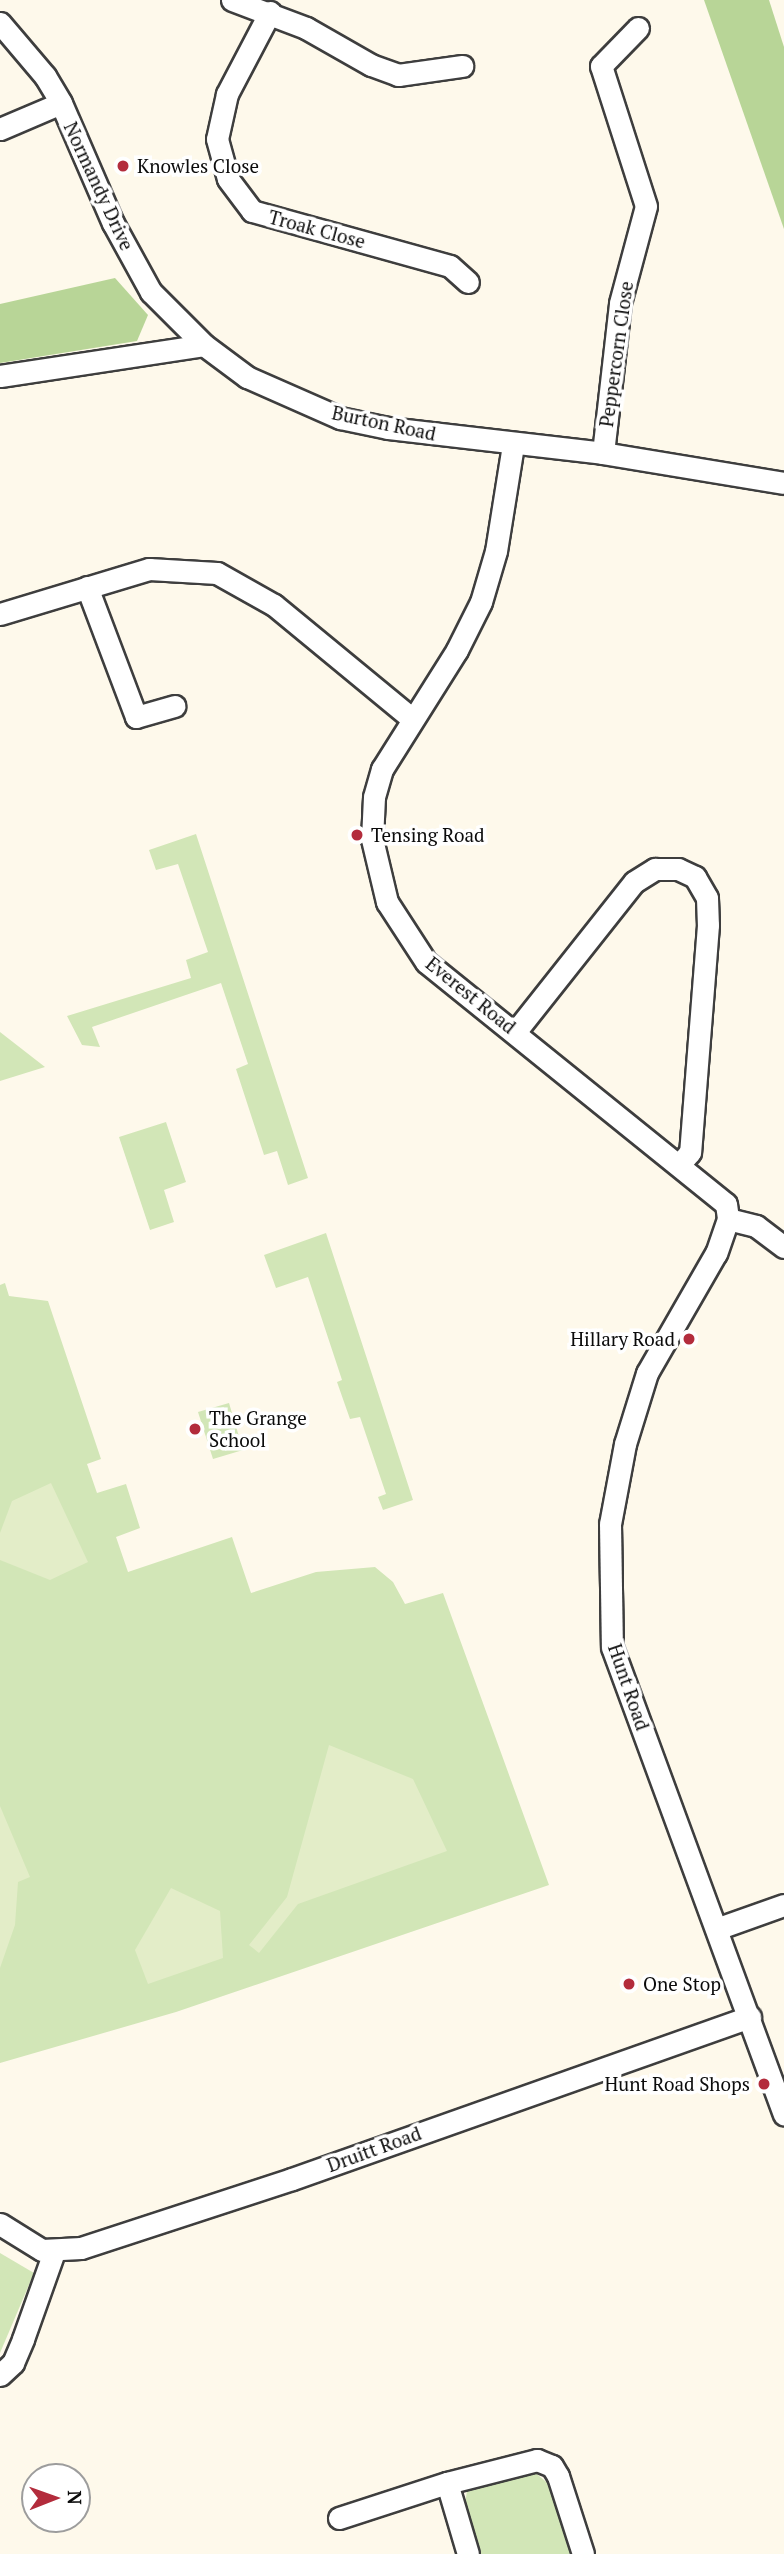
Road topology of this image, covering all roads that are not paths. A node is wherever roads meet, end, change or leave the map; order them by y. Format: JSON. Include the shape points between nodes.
{"nodes":[{"id":1,"x":232,"y":0,"type":"edge"},
{"id":2,"x":270,"y":12,"type":"junction"},
{"id":3,"x":0,"y":23,"type":"edge"},
{"id":4,"x":638,"y":28,"type":"dead end"},
{"id":5,"x":462,"y":66,"type":"dead end"},
{"id":6,"x":61,"y":103,"type":"junction"},
{"id":7,"x":0,"y":129,"type":"edge"},
{"id":8,"x":468,"y":282,"type":"dead end"},
{"id":9,"x":204,"y":345,"type":"junction"},
{"id":10,"x":0,"y":376,"type":"edge"},
{"id":11,"x":513,"y":445,"type":"junction"},
{"id":12,"x":603,"y":453,"type":"junction"},
{"id":13,"x":784,"y":483,"type":"edge"},
{"id":14,"x":88,"y":587,"type":"junction"},
{"id":15,"x":0,"y":614,"type":"edge"},
{"id":16,"x":173,"y":706,"type":"dead end"},
{"id":17,"x":411,"y":717,"type":"junction"},
{"id":18,"x":516,"y":1031,"type":"junction"},
{"id":19,"x":680,"y":1164,"type":"junction"},
{"id":20,"x":728,"y":1219,"type":"junction"},
{"id":21,"x":784,"y":1247,"type":"edge"},
{"id":22,"x":784,"y":1905,"type":"edge"},
{"id":23,"x":719,"y":1928,"type":"junction"},
{"id":24,"x":750,"y":2017,"type":"junction"},
{"id":25,"x":784,"y":2113,"type":"edge"},
{"id":26,"x":0,"y":2224,"type":"edge"},
{"id":27,"x":54,"y":2252,"type":"junction"},
{"id":28,"x":0,"y":2375,"type":"edge"},
{"id":29,"x":447,"y":2483,"type":"junction"},
{"id":30,"x":339,"y":2518,"type":"dead end"},
{"id":31,"x":468,"y":2554,"type":"edge"},
{"id":32,"x":583,"y":2554,"type":"edge"}],
"edges":[{"from":1,"to":2,"type":"street"},
{"from":2,"to":5,"type":"street","via":[[398,75]]},
{"from":2,"to":8,"type":"street","name":"Troak Close","via":[[226,94],[217,139],[228,179],[252,211],[450,266]]},
{"from":3,"to":6,"type":"street","name":"Normandy Drive","via":[[46,76]]},
{"from":4,"to":12,"type":"street","name":"Peppercorn Close","via":[[601,66],[646,206],[620,303]]},
{"from":6,"to":7,"type":"street"},
{"from":6,"to":9,"type":"street","name":"Normandy Drive","via":[[113,223],[151,292]]},
{"from":9,"to":10,"type":"street"},
{"from":9,"to":11,"type":"street","name":"Burton Road","via":[[247,377],[340,418]]},
{"from":11,"to":12,"type":"street","name":"Burton Road"},
{"from":11,"to":17,"type":"street","name":"Everest Road","via":[[496,551],[481,603],[457,650]]},
{"from":12,"to":13,"type":"street","name":"Burton Road"},
{"from":14,"to":15,"type":"street"},
{"from":14,"to":16,"type":"street","via":[[136,717]]},
{"from":14,"to":17,"type":"street","via":[[149,569],[217,573],[274,605]]},
{"from":17,"to":18,"type":"street","name":"Everest Road","via":[[382,769],[374,797],[372,839],[387,902],[426,962]]},
{"from":18,"to":19,"type":"street","name":"Everest Road"},
{"from":18,"to":19,"type":"street","via":[[634,882],[655,869],[678,869],[695,877],[707,898],[708,925],[690,1152]]},
{"from":19,"to":20,"type":"street","name":"Everest Road","via":[[726,1203]]},
{"from":20,"to":21,"type":"street","via":[[756,1226]]},
{"from":20,"to":23,"type":"street","name":"Hunt Road","via":[[716,1253],[647,1373],[625,1444],[610,1524],[609,1559],[612,1647]]},
{"from":22,"to":23,"type":"street"},
{"from":23,"to":24,"type":"street","name":"Hunt Road"},
{"from":24,"to":25,"type":"street","name":"Hunt Road"},
{"from":24,"to":27,"type":"street","name":"Druitt Road","via":[[292,2179],[81,2248]]},
{"from":26,"to":27,"type":"street","via":[[42,2250]]},
{"from":27,"to":28,"type":"street","via":[[13,2363]]},
{"from":29,"to":30,"type":"street"},
{"from":29,"to":31,"type":"street"},
{"from":29,"to":32,"type":"street","via":[[519,2464],[546,2462],[558,2476]]}]}
